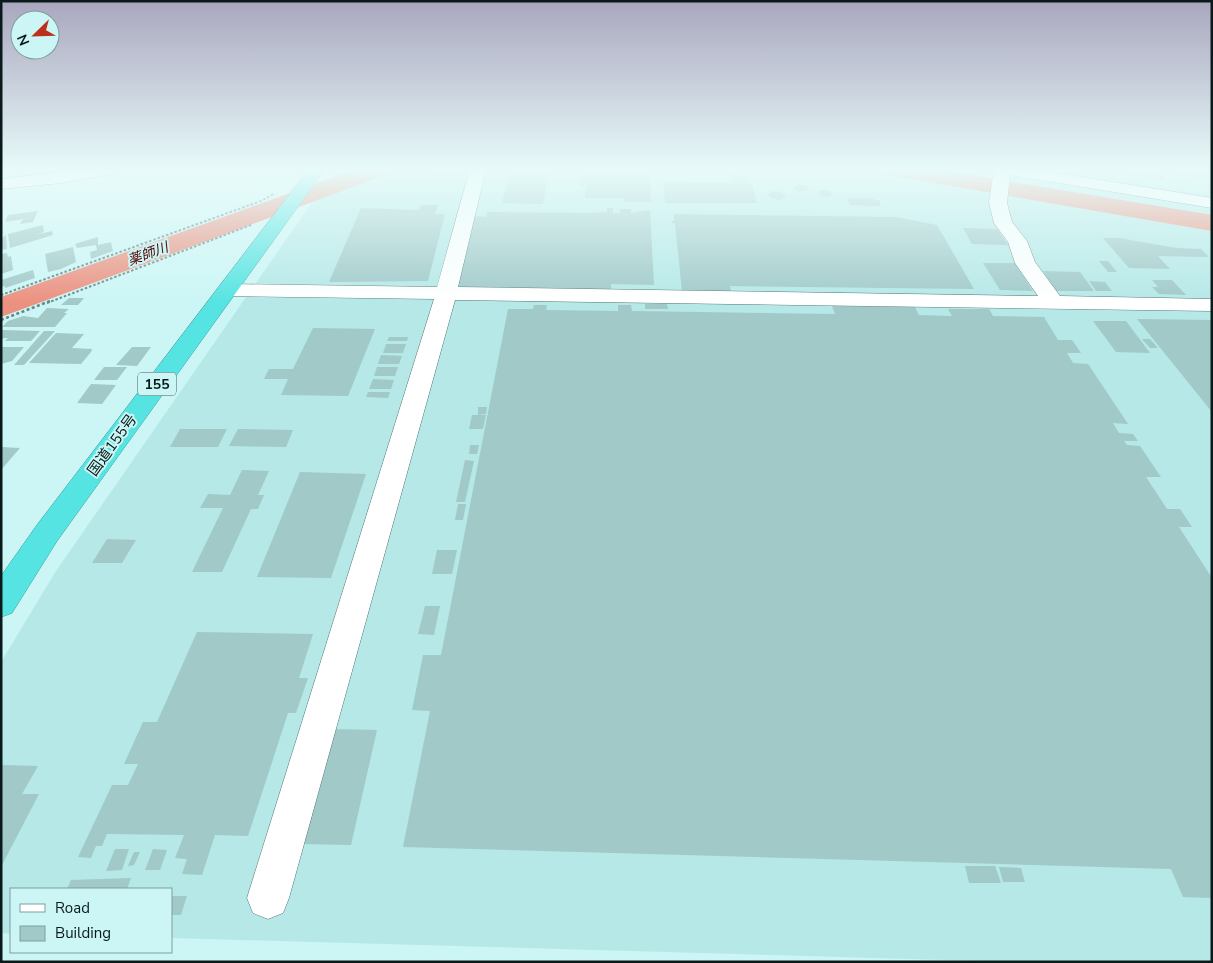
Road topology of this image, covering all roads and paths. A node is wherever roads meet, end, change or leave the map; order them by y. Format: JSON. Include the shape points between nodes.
{"nodes":[{"id":1,"x":225,"y":214,"type":"edge"},
{"id":2,"x":283,"y":214,"type":"edge"},
{"id":3,"x":466,"y":214,"type":"edge"},
{"id":4,"x":1001,"y":214,"type":"edge"},
{"id":5,"x":280,"y":218,"type":"junction"},
{"id":6,"x":228,"y":290,"type":"junction"},
{"id":7,"x":446,"y":294,"type":"junction"},
{"id":8,"x":1,"y":295,"type":"edge"},
{"id":9,"x":1053,"y":302,"type":"junction"},
{"id":10,"x":1212,"y":305,"type":"edge"},
{"id":11,"x":1,"y":320,"type":"edge"},
{"id":12,"x":1,"y":603,"type":"edge"},
{"id":13,"x":268,"y":898,"type":"dead end"}],
"edges":[{"from":1,"to":8,"type":"path"},
{"from":2,"to":5,"type":"highway","name":"国道155号","number":"155"},
{"from":3,"to":7,"type":"street"},
{"from":4,"to":9,"type":"street","via":[[1026,263]]},
{"from":5,"to":6,"type":"highway","name":"国道155号","number":"155"},
{"from":5,"to":11,"type":"path","via":[[247,226]]},
{"from":6,"to":7,"type":"street"},
{"from":6,"to":12,"type":"highway","name":"国道155号","number":"155","via":[[53,526]]},
{"from":7,"to":9,"type":"street"},
{"from":7,"to":13,"type":"street"},
{"from":9,"to":10,"type":"street"}]}
